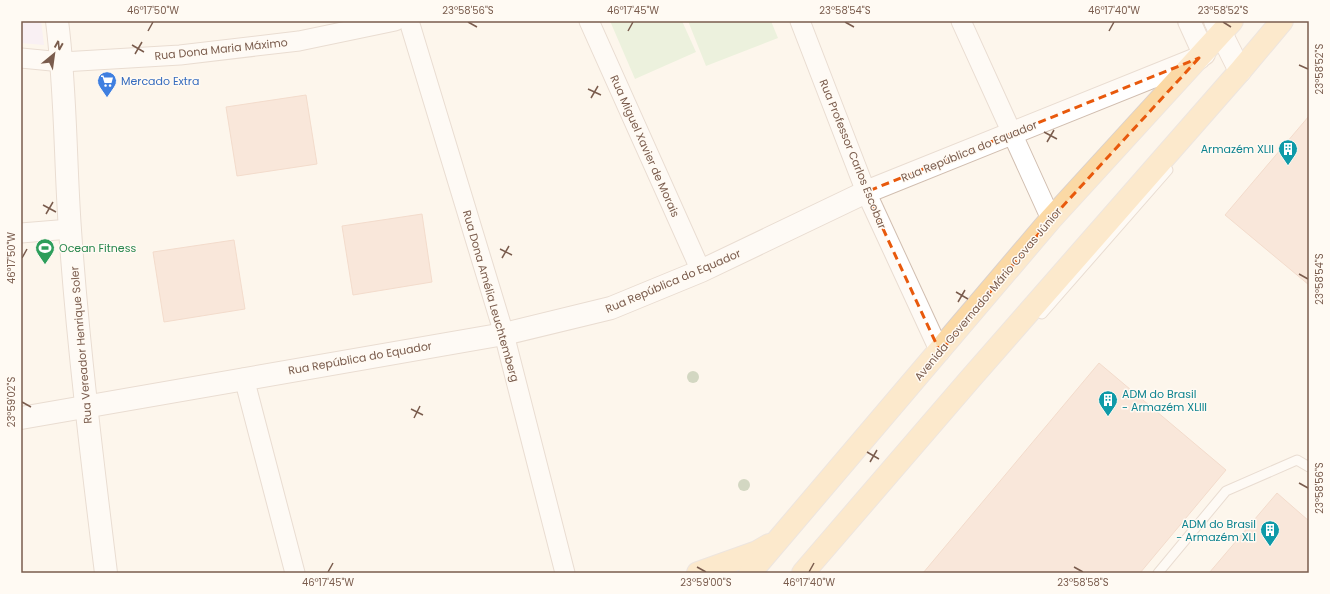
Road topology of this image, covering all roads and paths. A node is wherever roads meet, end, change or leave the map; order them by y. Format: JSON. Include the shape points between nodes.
{"nodes":[{"id":1,"x":57,"y":21,"type":"edge"},
{"id":2,"x":395,"y":21,"type":"edge"},
{"id":3,"x":409,"y":21,"type":"edge"},
{"id":4,"x":589,"y":21,"type":"edge"},
{"id":5,"x":800,"y":21,"type":"edge"},
{"id":6,"x":961,"y":21,"type":"edge"},
{"id":7,"x":1189,"y":21,"type":"edge"},
{"id":8,"x":1285,"y":24,"type":"edge"},
{"id":9,"x":1223,"y":26,"type":"edge"},
{"id":10,"x":1202,"y":56,"type":"junction"},
{"id":11,"x":21,"y":58,"type":"edge"},
{"id":12,"x":62,"y":62,"type":"junction"},
{"id":13,"x":1260,"y":62,"type":"dead end"},
{"id":14,"x":1240,"y":71,"type":"junction"},
{"id":15,"x":1013,"y":133,"type":"junction"},
{"id":16,"x":1175,"y":162,"type":"dead end"},
{"id":17,"x":866,"y":192,"type":"junction"},
{"id":18,"x":1051,"y":219,"type":"junction"},
{"id":19,"x":70,"y":229,"type":"junction"},
{"id":20,"x":21,"y":233,"type":"edge"},
{"id":21,"x":701,"y":271,"type":"junction"},
{"id":22,"x":1037,"y":320,"type":"dead end"},
{"id":23,"x":504,"y":334,"type":"junction"},
{"id":24,"x":940,"y":352,"type":"junction"},
{"id":25,"x":244,"y":378,"type":"junction"},
{"id":26,"x":86,"y":408,"type":"junction"},
{"id":27,"x":21,"y":418,"type":"edge"},
{"id":28,"x":1309,"y":467,"type":"edge"},
{"id":29,"x":855,"y":527,"type":"dead end"},
{"id":30,"x":779,"y":539,"type":"junction"},
{"id":31,"x":106,"y":573,"type":"edge"},
{"id":32,"x":295,"y":573,"type":"edge"},
{"id":33,"x":565,"y":573,"type":"edge"},
{"id":34,"x":698,"y":573,"type":"edge"},
{"id":35,"x":750,"y":573,"type":"edge"},
{"id":36,"x":803,"y":573,"type":"edge"},
{"id":37,"x":813,"y":573,"type":"edge"},
{"id":38,"x":1158,"y":573,"type":"edge"}],
"edges":[{"from":1,"to":12,"type":"street","name":"Rua Vereador Henrique Soler"},
{"from":2,"to":12,"type":"street","name":"Rua Dona Maria Máximo","via":[[299,41],[180,55]]},
{"from":3,"to":23,"type":"street","name":"Rua Dona Amélia Leuchtemberg"},
{"from":4,"to":21,"type":"street","name":"Rua Miguel Xavier de Morais"},
{"from":5,"to":17,"type":"street","name":"Rua Professor Carlos Escobar"},
{"from":6,"to":15,"type":"street"},
{"from":7,"to":10,"type":"street"},
{"from":8,"to":13,"type":"lane"},
{"from":8,"to":14,"type":"main road"},
{"from":9,"to":10,"type":"main road","name":"Avenida Governador Mário Covas Júnior"},
{"from":9,"to":14,"type":"street"},
{"from":10,"to":15,"type":"street","name":"Rua República do Equador"},
{"from":10,"to":18,"type":"main road","name":"Avenida Governador Mário Covas Júnior"},
{"from":11,"to":12,"type":"street","name":"Rua Dona Maria Máximo"},
{"from":12,"to":19,"type":"street","name":"Rua Vereador Henrique Soler"},
{"from":14,"to":36,"type":"main road","via":[[970,378]]},
{"from":15,"to":17,"type":"street","name":"Rua República do Equador"},
{"from":15,"to":18,"type":"street"},
{"from":16,"to":22,"type":"lane"},
{"from":17,"to":21,"type":"street","name":"Rua República do Equador"},
{"from":17,"to":24,"type":"street","name":"Rua Professor Carlos Escobar"},
{"from":18,"to":24,"type":"main road","name":"Avenida Governador Mário Covas Júnior"},
{"from":19,"to":20,"type":"street"},
{"from":19,"to":26,"type":"street","name":"Rua Vereador Henrique Soler"},
{"from":21,"to":23,"type":"street","name":"Rua República do Equador","via":[[611,308]]},
{"from":23,"to":25,"type":"street","name":"Rua República do Equador"},
{"from":23,"to":33,"type":"street","name":"Rua Dona Amélia Leuchtemberg"},
{"from":24,"to":30,"type":"main road","name":"Avenida Governador Mário Covas Júnior"},
{"from":25,"to":26,"type":"street","name":"Rua República do Equador"},
{"from":25,"to":32,"type":"street"},
{"from":26,"to":27,"type":"street","name":"Rua República do Equador"},
{"from":26,"to":31,"type":"street","name":"Rua Vereador Henrique Soler"},
{"from":28,"to":38,"type":"lane","via":[[1297,460],[1226,491]]},
{"from":29,"to":37,"type":"lane"},
{"from":30,"to":34,"type":"main road","via":[[758,552]]},
{"from":30,"to":35,"type":"main road","name":"Avenida Governador Mário Covas Júnior"}]}
